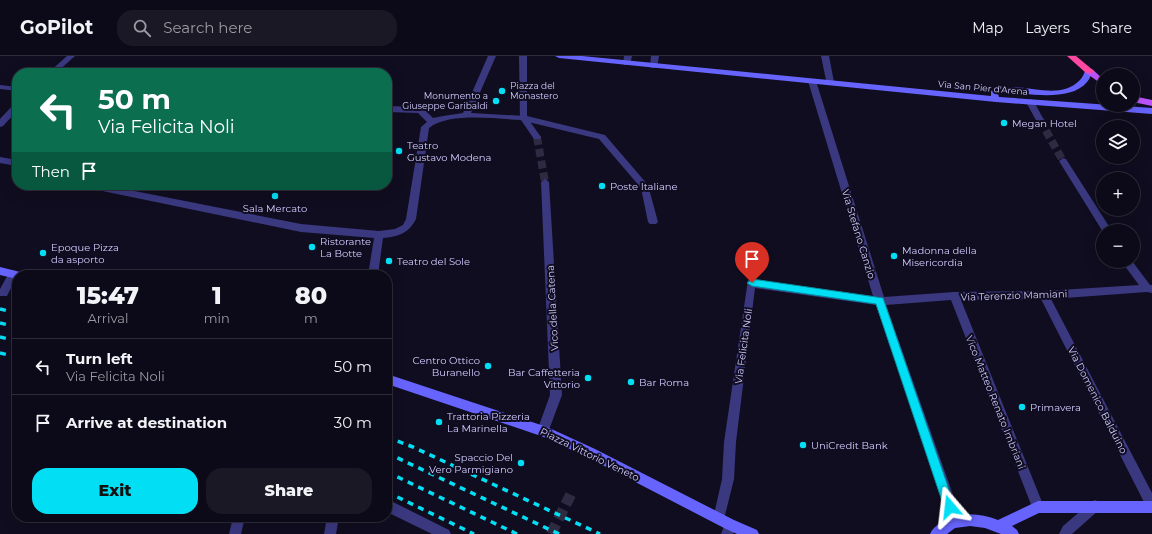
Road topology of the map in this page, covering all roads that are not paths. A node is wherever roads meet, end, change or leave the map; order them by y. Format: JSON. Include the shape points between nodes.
{"nodes":[{"id":1,"x":71,"y":56,"type":"edge"},
{"id":2,"x":492,"y":56,"type":"edge"},
{"id":3,"x":523,"y":56,"type":"edge"},
{"id":4,"x":559,"y":56,"type":"edge"},
{"id":5,"x":656,"y":56,"type":"edge"},
{"id":6,"x":825,"y":56,"type":"edge"},
{"id":7,"x":1072,"y":56,"type":"edge"},
{"id":8,"x":1085,"y":56,"type":"edge"},
{"id":9,"x":627,"y":60,"type":"edge"},
{"id":10,"x":654,"y":66,"type":"junction"},
{"id":11,"x":58,"y":68,"type":"edge"},
{"id":12,"x":1089,"y":71,"type":"junction"},
{"id":13,"x":1096,"y":77,"type":"edge"},
{"id":14,"x":812,"y":81,"type":"junction"},
{"id":15,"x":0,"y":87,"type":"edge"},
{"id":16,"x":12,"y":88,"type":"edge"},
{"id":17,"x":996,"y":99,"type":"junction"},
{"id":18,"x":1140,"y":100,"type":"edge"},
{"id":19,"x":1030,"y":102,"type":"junction"},
{"id":20,"x":1152,"y":103,"type":"edge"},
{"id":21,"x":392,"y":109,"type":"edge"},
{"id":22,"x":12,"y":111,"type":"edge"},
{"id":23,"x":1152,"y":111,"type":"edge"},
{"id":24,"x":466,"y":115,"type":"junction"},
{"id":25,"x":523,"y":118,"type":"junction"},
{"id":26,"x":1040,"y":120,"type":"tunnel mouth"},
{"id":27,"x":431,"y":121,"type":"junction"},
{"id":28,"x":0,"y":124,"type":"edge"},
{"id":29,"x":537,"y":137,"type":"tunnel mouth"},
{"id":30,"x":0,"y":160,"type":"edge"},
{"id":31,"x":1062,"y":161,"type":"tunnel mouth"},
{"id":32,"x":12,"y":162,"type":"edge"},
{"id":33,"x":545,"y":182,"type":"tunnel mouth"},
{"id":34,"x":113,"y":190,"type":"edge"},
{"id":35,"x":653,"y":222,"type":"dead end"},
{"id":36,"x":1102,"y":224,"type":"edge"},
{"id":37,"x":379,"y":235,"type":"junction"},
{"id":38,"x":1132,"y":268,"type":"edge"},
{"id":39,"x":374,"y":270,"type":"edge"},
{"id":40,"x":0,"y":271,"type":"edge"},
{"id":41,"x":12,"y":274,"type":"edge"},
{"id":42,"x":12,"y":280,"type":"edge"},
{"id":43,"x":1150,"y":289,"type":"edge"},
{"id":44,"x":3,"y":293,"type":"dead end"},
{"id":45,"x":1044,"y":295,"type":"junction"},
{"id":46,"x":954,"y":296,"type":"junction"},
{"id":47,"x":880,"y":301,"type":"junction"},
{"id":48,"x":392,"y":381,"type":"edge"},
{"id":49,"x":543,"y":431,"type":"junction"},
{"id":50,"x":1095,"y":506,"type":"junction"},
{"id":51,"x":1038,"y":507,"type":"junction"},
{"id":52,"x":1152,"y":507,"type":"edge"},
{"id":53,"x":392,"y":508,"type":"edge"},
{"id":54,"x":238,"y":522,"type":"edge"},
{"id":55,"x":332,"y":522,"type":"edge"},
{"id":56,"x":954,"y":522,"type":"junction"},
{"id":57,"x":725,"y":526,"type":"edge"},
{"id":58,"x":1000,"y":526,"type":"junction"},
{"id":59,"x":235,"y":534,"type":"edge"},
{"id":60,"x":330,"y":534,"type":"edge"},
{"id":61,"x":445,"y":534,"type":"edge"},
{"id":62,"x":753,"y":534,"type":"edge"},
{"id":63,"x":936,"y":534,"type":"edge"},
{"id":64,"x":1012,"y":534,"type":"edge"},
{"id":65,"x":1065,"y":534,"type":"edge"}],
"edges":[{"from":1,"to":11,"type":"street"},
{"from":2,"to":24,"type":"street"},
{"from":3,"to":25,"type":"street"},
{"from":4,"to":9,"type":"street","name":"Via San Pier d'Arena"},
{"from":5,"to":10,"type":"street"},
{"from":6,"to":14,"type":"street","name":"Via San Pier d'Arena","via":[[830,82]]},
{"from":7,"to":12,"type":"highway"},
{"from":8,"to":12,"type":"highway"},
{"from":9,"to":10,"type":"street","name":"Via San Pier d'Arena"},
{"from":10,"to":14,"type":"street","name":"Via San Pier d'Arena"},
{"from":12,"to":13,"type":"main road"},
{"from":12,"to":17,"type":"street","via":[[1085,80],[1076,89],[1064,92],[998,91],[994,93]]},
{"from":14,"to":17,"type":"street","name":"Via San Pier d'Arena"},
{"from":14,"to":47,"type":"street","name":"Via Stefano Canzio"},
{"from":15,"to":16,"type":"street"},
{"from":17,"to":19,"type":"street","name":"Via San Pier d'Arena"},
{"from":18,"to":20,"type":"main road"},
{"from":19,"to":23,"type":"street","name":"Via San Pier d'Arena"},
{"from":19,"to":26,"type":"street"},
{"from":21,"to":27,"type":"street","via":[[420,110]]},
{"from":22,"to":28,"type":"street"},
{"from":24,"to":25,"type":"street"},
{"from":24,"to":27,"type":"street"},
{"from":25,"to":29,"type":"street"},
{"from":25,"to":35,"type":"street","via":[[602,137],[645,187]]},
{"from":27,"to":37,"type":"street","via":[[425,127],[410,223],[398,232]]},
{"from":30,"to":32,"type":"street"},
{"from":31,"to":36,"type":"street"},
{"from":33,"to":49,"type":"street","name":"Vico della Catena","via":[[556,395]]},
{"from":34,"to":37,"type":"street","via":[[301,228]]},
{"from":37,"to":39,"type":"street"},
{"from":38,"to":43,"type":"street","name":"Via Terenzio Mamiani"},
{"from":40,"to":41,"type":"street"},
{"from":42,"to":44,"type":"street"},
{"from":43,"to":45,"type":"street","name":"Via Terenzio Mamiani"},
{"from":45,"to":46,"type":"street","name":"Via Terenzio Mamiani"},
{"from":45,"to":52,"type":"street","name":"Via Domenico Balduino"},
{"from":46,"to":47,"type":"street","name":"Via Terenzio Mamiani"},
{"from":46,"to":51,"type":"street","name":"Vico Matteo Renato Imbriani"},
{"from":47,"to":56,"type":"street","name":"Via Stefano Canzio"},
{"from":47,"to":57,"type":"street","name":"Via Felicita Noli","via":[[752,283],[730,442]]},
{"from":48,"to":49,"type":"street","name":"Piazza Vittorio Veneto"},
{"from":49,"to":57,"type":"street","name":"Piazza Vittorio Veneto","via":[[591,453]]},
{"from":50,"to":51,"type":"street"},
{"from":50,"to":52,"type":"street"},
{"from":50,"to":65,"type":"street"},
{"from":51,"to":58,"type":"street"},
{"from":53,"to":61,"type":"street"},
{"from":54,"to":59,"type":"street"},
{"from":55,"to":60,"type":"street"},
{"from":56,"to":58,"type":"street","via":[[978,520]]},
{"from":56,"to":63,"type":"street"},
{"from":57,"to":62,"type":"street","name":"Piazza Vittorio Veneto"},
{"from":58,"to":64,"type":"street"}]}
